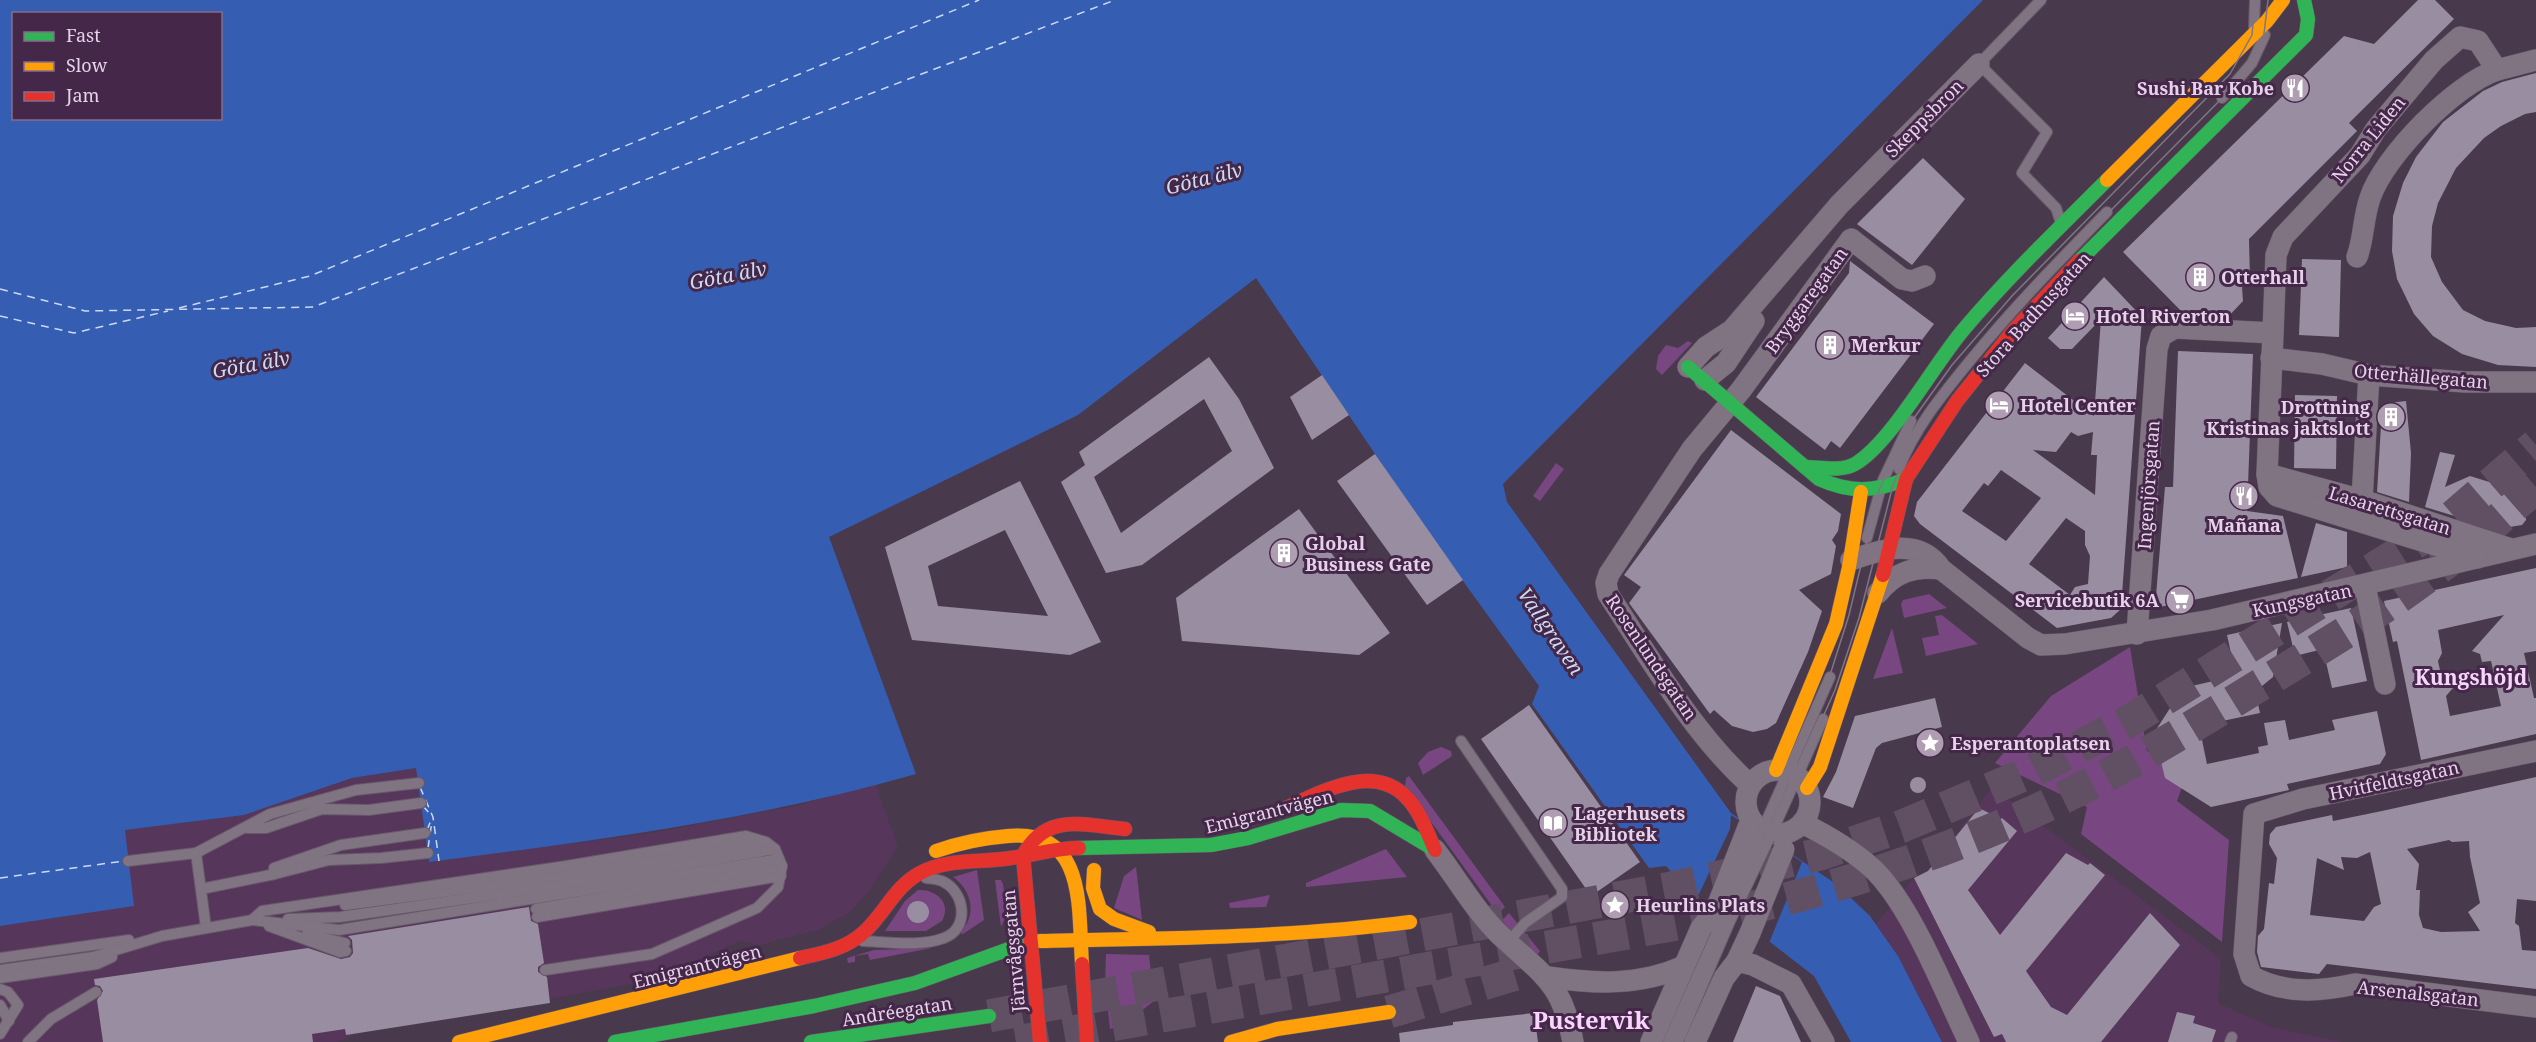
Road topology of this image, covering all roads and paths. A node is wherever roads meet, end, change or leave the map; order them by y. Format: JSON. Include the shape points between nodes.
{"nodes":[{"id":1,"x":2041,"y":0,"type":"edge"},
{"id":2,"x":2255,"y":0,"type":"edge"},
{"id":3,"x":2268,"y":0,"type":"edge"},
{"id":4,"x":2283,"y":0,"type":"edge"},
{"id":5,"x":2304,"y":0,"type":"edge"},
{"id":6,"x":2267,"y":21,"type":"junction"},
{"id":7,"x":2252,"y":35,"type":"junction"},
{"id":8,"x":2536,"y":60,"type":"edge"},
{"id":9,"x":1979,"y":63,"type":"junction"},
{"id":10,"x":2497,"y":70,"type":"junction"},
{"id":11,"x":2061,"y":223,"type":"junction"},
{"id":12,"x":1809,"y":237,"type":"junction"},
{"id":13,"x":2357,"y":257,"type":"dead end"},
{"id":14,"x":1925,"y":276,"type":"dead end"},
{"id":15,"x":2273,"y":333,"type":"junction"},
{"id":16,"x":2271,"y":358,"type":"junction"},
{"id":17,"x":1688,"y":367,"type":"joint"},
{"id":18,"x":2369,"y":375,"type":"junction"},
{"id":19,"x":1705,"y":380,"type":"junction"},
{"id":20,"x":2536,"y":382,"type":"edge"},
{"id":21,"x":1929,"y":396,"type":"junction"},
{"id":22,"x":1911,"y":399,"type":"junction"},
{"id":23,"x":1729,"y":403,"type":"junction"},
{"id":24,"x":1879,"y":443,"type":"junction"},
{"id":25,"x":1805,"y":467,"type":"junction"},
{"id":26,"x":2267,"y":474,"type":"junction"},
{"id":27,"x":1899,"y":482,"type":"junction"},
{"id":28,"x":1870,"y":491,"type":"junction"},
{"id":29,"x":2362,"y":500,"type":"junction"},
{"id":30,"x":2536,"y":544,"type":"edge"},
{"id":31,"x":2511,"y":549,"type":"junction"},
{"id":32,"x":1871,"y":558,"type":"junction"},
{"id":33,"x":2477,"y":558,"type":"junction"},
{"id":34,"x":1941,"y":569,"type":"junction"},
{"id":35,"x":2365,"y":586,"type":"junction"},
{"id":36,"x":1877,"y":594,"type":"junction"},
{"id":37,"x":2137,"y":634,"type":"junction"},
{"id":38,"x":1842,"y":641,"type":"dead end"},
{"id":39,"x":1834,"y":664,"type":"dead end"},
{"id":40,"x":2385,"y":684,"type":"dead end"},
{"id":41,"x":1461,"y":741,"type":"dead end"},
{"id":42,"x":2536,"y":751,"type":"edge"},
{"id":43,"x":1792,"y":776,"type":"junction"},
{"id":44,"x":418,"y":783,"type":"dead end"},
{"id":45,"x":1750,"y":785,"type":"junction"},
{"id":46,"x":421,"y":803,"type":"dead end"},
{"id":47,"x":2254,"y":814,"type":"joint"},
{"id":48,"x":1266,"y":816,"type":"dead end"},
{"id":49,"x":247,"y":828,"type":"junction"},
{"id":50,"x":1144,"y":831,"type":"dead end"},
{"id":51,"x":1198,"y":831,"type":"dead end"},
{"id":52,"x":1771,"y":831,"type":"junction"},
{"id":53,"x":1166,"y":832,"type":"dead end"},
{"id":54,"x":425,"y":833,"type":"dead end"},
{"id":55,"x":1024,"y":837,"type":"junction"},
{"id":56,"x":1120,"y":847,"type":"junction"},
{"id":57,"x":1058,"y":848,"type":"junction"},
{"id":58,"x":1436,"y":850,"type":"junction"},
{"id":59,"x":196,"y":853,"type":"junction"},
{"id":60,"x":428,"y":853,"type":"dead end"},
{"id":61,"x":1023,"y":856,"type":"junction"},
{"id":62,"x":776,"y":858,"type":"junction"},
{"id":63,"x":128,"y":861,"type":"dead end"},
{"id":64,"x":1094,"y":870,"type":"junction"},
{"id":65,"x":914,"y":876,"type":"junction"},
{"id":66,"x":256,"y":878,"type":"junction"},
{"id":67,"x":201,"y":888,"type":"junction"},
{"id":68,"x":1078,"y":902,"type":"junction"},
{"id":69,"x":536,"y":913,"type":"dead end"},
{"id":70,"x":1724,"y":914,"type":"junction"},
{"id":71,"x":252,"y":920,"type":"junction"},
{"id":72,"x":1410,"y":922,"type":"dead end"},
{"id":73,"x":206,"y":928,"type":"junction"},
{"id":74,"x":162,"y":936,"type":"junction"},
{"id":75,"x":1154,"y":938,"type":"junction"},
{"id":76,"x":1079,"y":940,"type":"junction"},
{"id":77,"x":856,"y":941,"type":"junction"},
{"id":78,"x":1031,"y":941,"type":"junction"},
{"id":79,"x":1509,"y":941,"type":"junction"},
{"id":80,"x":345,"y":947,"type":"dead end"},
{"id":81,"x":0,"y":958,"type":"edge"},
{"id":82,"x":1737,"y":961,"type":"junction"},
{"id":83,"x":1684,"y":966,"type":"junction"},
{"id":84,"x":0,"y":970,"type":"edge"},
{"id":85,"x":545,"y":970,"type":"dead end"},
{"id":86,"x":1548,"y":977,"type":"junction"},
{"id":87,"x":0,"y":978,"type":"edge"},
{"id":88,"x":0,"y":989,"type":"edge"},
{"id":89,"x":96,"y":992,"type":"dead end"},
{"id":90,"x":0,"y":1005,"type":"edge"},
{"id":91,"x":2536,"y":1007,"type":"edge"},
{"id":92,"x":1389,"y":1012,"type":"tunnel mouth"},
{"id":93,"x":989,"y":1016,"type":"tunnel mouth"},
{"id":94,"x":9,"y":1021,"type":"junction"},
{"id":95,"x":0,"y":1034,"type":"edge"},
{"id":96,"x":28,"y":1042,"type":"edge"},
{"id":97,"x":459,"y":1042,"type":"edge"},
{"id":98,"x":615,"y":1042,"type":"edge"},
{"id":99,"x":811,"y":1042,"type":"edge"},
{"id":100,"x":1040,"y":1042,"type":"edge"},
{"id":101,"x":1087,"y":1042,"type":"edge"},
{"id":102,"x":1231,"y":1042,"type":"edge"},
{"id":103,"x":1573,"y":1042,"type":"edge"},
{"id":104,"x":1651,"y":1042,"type":"edge"},
{"id":105,"x":1668,"y":1042,"type":"edge"},
{"id":106,"x":1678,"y":1042,"type":"edge"},
{"id":107,"x":1695,"y":1042,"type":"edge"},
{"id":108,"x":1824,"y":1042,"type":"edge"},
{"id":109,"x":1969,"y":1042,"type":"edge"}],
"edges":[{"from":1,"to":9,"type":"lane","name":"Skeppsbron"},
{"from":2,"to":7,"type":"lane"},
{"from":3,"to":6,"type":"lane"},
{"from":4,"to":6,"type":"main road","name":"Stora Badhusgatan"},
{"from":5,"to":27,"type":"main road","name":"Stora Badhusgatan","via":[[2307,35],[2153,185],[2013,331]]},
{"from":6,"to":7,"type":"main road","name":"Stora Badhusgatan"},
{"from":6,"to":7,"type":"lane","via":[[2263,42],[2252,63],[2210,102]]},
{"from":7,"to":11,"type":"main road","name":"Stora Badhusgatan"},
{"from":8,"to":10,"type":"street","name":"Norra Liden"},
{"from":9,"to":11,"type":"lane","via":[[2047,132],[2022,173],[2056,208]]},
{"from":9,"to":12,"type":"street","name":"Skeppsbron"},
{"from":10,"to":13,"type":"street","name":"Norra Liden","via":[[2464,87],[2395,155],[2370,198]]},
{"from":10,"to":15,"type":"street","name":"Norra Liden","via":[[2478,41],[2455,39],[2376,129],[2360,155],[2294,223],[2276,255]]},
{"from":11,"to":22,"type":"main road","name":"Stora Badhusgatan","via":[[1964,330]]},
{"from":12,"to":17,"type":"street","name":"Skeppsbron","via":[[1732,330],[1706,347]]},
{"from":12,"to":19,"type":"street","name":"Skeppsbron","via":[[1726,363]]},
{"from":14,"to":23,"type":"street","name":"Bryggaregatan","via":[[1912,281],[1902,279],[1851,239]]},
{"from":15,"to":16,"type":"street"},
{"from":15,"to":37,"type":"street","name":"Ingenjörsgatan","via":[[2175,328],[2162,336],[2157,349]]},
{"from":16,"to":18,"type":"street","name":"Otterhällegatan"},
{"from":16,"to":26,"type":"street"},
{"from":17,"to":19,"type":"main road"},
{"from":18,"to":20,"type":"street","name":"Otterhällegatan"},
{"from":18,"to":29,"type":"street"},
{"from":19,"to":23,"type":"main road"},
{"from":21,"to":22,"type":"lane"},
{"from":21,"to":27,"type":"lane","via":[[2012,296],[2109,203],[1944,392],[1909,444]]},
{"from":21,"to":28,"type":"lane"},
{"from":22,"to":24,"type":"main road","name":"Stora Badhusgatan"},
{"from":23,"to":25,"type":"main road"},
{"from":23,"to":45,"type":"street","name":"Rosenlundsgatan","via":[[1651,508],[1606,583],[1608,594],[1664,681],[1728,764]]},
{"from":24,"to":25,"type":"main road","via":[[1844,468]]},
{"from":24,"to":28,"type":"street","name":"Stora Badhusgatan"},
{"from":25,"to":28,"type":"main road","via":[[1834,487]]},
{"from":26,"to":29,"type":"street","name":"Lasarettsgatan"},
{"from":26,"to":33,"type":"street","name":"Lasarettsgatan","via":[[2277,496]]},
{"from":27,"to":28,"type":"main road"},
{"from":27,"to":32,"type":"main road","name":"Stora Badhusgatan"},
{"from":28,"to":32,"type":"main road","name":"Stora Badhusgatan"},
{"from":29,"to":31,"type":"street","name":"Lasarettsgatan"},
{"from":30,"to":31,"type":"street","name":"Kungsgatan"},
{"from":31,"to":33,"type":"street","name":"Kungsgatan"},
{"from":32,"to":34,"type":"street","name":"Kungsgatan","via":[[1911,548],[1923,551]]},
{"from":32,"to":36,"type":"main road","name":"Stora Badhusgatan"},
{"from":32,"to":38,"type":"lane"},
{"from":32,"to":43,"type":"lane","via":[[1846,662]]},
{"from":32,"to":43,"type":"main road","name":"Stora Badhusgatan","via":[[1782,748]]},
{"from":33,"to":35,"type":"street","name":"Kungsgatan"},
{"from":34,"to":36,"type":"street","via":[[1912,568],[1888,581]]},
{"from":34,"to":37,"type":"street","name":"Kungsgatan","via":[[2041,645]]},
{"from":35,"to":37,"type":"street","name":"Kungsgatan"},
{"from":35,"to":40,"type":"street"},
{"from":36,"to":43,"type":"main road","name":"Stora Badhusgatan","via":[[1820,767]]},
{"from":39,"to":43,"type":"lane"},
{"from":41,"to":79,"type":"lane","via":[[1562,890],[1562,897],[1525,923]]},
{"from":42,"to":47,"type":"street","name":"Hvitfeldtsgatan","via":[[2303,799]]},
{"from":43,"to":45,"type":"street","via":[[1759,776]]},
{"from":43,"to":52,"type":"lane"},
{"from":43,"to":52,"type":"street","via":[[1809,809]]},
{"from":44,"to":49,"type":"lane","via":[[356,790],[270,814]]},
{"from":45,"to":52,"type":"street","via":[[1746,802]]},
{"from":46,"to":49,"type":"lane","via":[[369,810],[322,809],[266,828]]},
{"from":47,"to":91,"type":"street","name":"Arsenalsgatan","via":[[2244,937],[2244,954],[2251,976],[2270,987],[2329,989],[2355,984]]},
{"from":48,"to":58,"type":"main road","name":"Emigrantvägen","via":[[1341,783],[1376,780],[1392,786],[1410,803],[1426,824]]},
{"from":49,"to":59,"type":"lane"},
{"from":50,"to":55,"type":"main road","name":"Emigrantvägen","via":[[1053,825]]},
{"from":51,"to":53,"type":"main road","name":"Emigrantvägen"},
{"from":52,"to":70,"type":"street","bridge":true},
{"from":52,"to":82,"type":"street","bridge":true,"via":[[1750,933]]},
{"from":52,"to":109,"type":"street","via":[[1855,855],[1872,869],[1920,941]]},
{"from":54,"to":66,"type":"lane","via":[[341,845],[275,867]]},
{"from":55,"to":57,"type":"main road","via":[[1052,842]]},
{"from":55,"to":61,"type":"main road"},
{"from":55,"to":65,"type":"main road","name":"Emigrantvägen","via":[[962,842],[933,852],[921,861]]},
{"from":56,"to":57,"type":"main road","name":"Emigrantvägen"},
{"from":56,"to":58,"type":"main road","name":"Emigrantvägen","via":[[1211,845],[1248,838],[1314,816],[1360,810],[1388,820]]},
{"from":56,"to":64,"type":"main road"},
{"from":57,"to":61,"type":"main road","name":"Emigrantvägen"},
{"from":57,"to":68,"type":"main road","via":[[1075,881]]},
{"from":58,"to":79,"type":"street","via":[[1500,935]]},
{"from":59,"to":63,"type":"lane"},
{"from":59,"to":67,"type":"lane"},
{"from":60,"to":66,"type":"lane","via":[[328,860]]},
{"from":61,"to":65,"type":"main road","name":"Emigrantvägen","via":[[944,865]]},
{"from":61,"to":78,"type":"main road","name":"Järnvågsgatan"},
{"from":62,"to":69,"type":"lane"},
{"from":62,"to":71,"type":"lane","via":[[571,875]]},
{"from":62,"to":71,"type":"lane","via":[[339,930]]},
{"from":62,"to":71,"type":"lane","via":[[746,836],[262,911]]},
{"from":62,"to":85,"type":"lane","via":[[778,887],[756,908],[652,954]]},
{"from":64,"to":68,"type":"main road"},
{"from":64,"to":75,"type":"main road","via":[[1092,886],[1097,906],[1106,915],[1147,931]]},
{"from":65,"to":77,"type":"main road","name":"Emigrantvägen","via":[[872,928]]},
{"from":65,"to":77,"type":"lane","via":[[943,881],[956,892],[962,910],[957,929],[929,941]]},
{"from":66,"to":67,"type":"lane"},
{"from":67,"to":73,"type":"lane"},
{"from":68,"to":76,"type":"main road"},
{"from":70,"to":83,"type":"street","via":[[1701,928]]},
{"from":70,"to":105,"type":"lane"},
{"from":70,"to":106,"type":"lane"},
{"from":71,"to":73,"type":"lane"},
{"from":71,"to":80,"type":"lane","via":[[340,952]]},
{"from":72,"to":75,"type":"main road","via":[[1319,933]]},
{"from":73,"to":74,"type":"lane"},
{"from":74,"to":81,"type":"lane"},
{"from":74,"to":84,"type":"lane","via":[[93,957]]},
{"from":74,"to":87,"type":"lane","via":[[97,963]]},
{"from":75,"to":76,"type":"main road"},
{"from":76,"to":78,"type":"main road"},
{"from":76,"to":101,"type":"main road"},
{"from":77,"to":97,"type":"main road","name":"Emigrantvägen","via":[[819,956]]},
{"from":78,"to":98,"type":"main road","via":[[915,983],[814,1006]]},
{"from":78,"to":100,"type":"main road","name":"Järnvågsgatan"},
{"from":79,"to":86,"type":"street"},
{"from":82,"to":107,"type":"street","via":[[1724,978]]},
{"from":82,"to":108,"type":"street","via":[[1791,984]]},
{"from":83,"to":86,"type":"street","via":[[1665,975],[1629,982]]},
{"from":83,"to":104,"type":"street"},
{"from":86,"to":103,"type":"street","via":[[1568,1013]]},
{"from":88,"to":94,"type":"lane","via":[[18,1005]]},
{"from":89,"to":96,"type":"lane","via":[[51,1019]]},
{"from":90,"to":94,"type":"lane"},
{"from":92,"to":102,"type":"main road","via":[[1277,1029]]},
{"from":93,"to":99,"type":"main road","name":"Andréegatan"},
{"from":94,"to":95,"type":"lane"}]}
